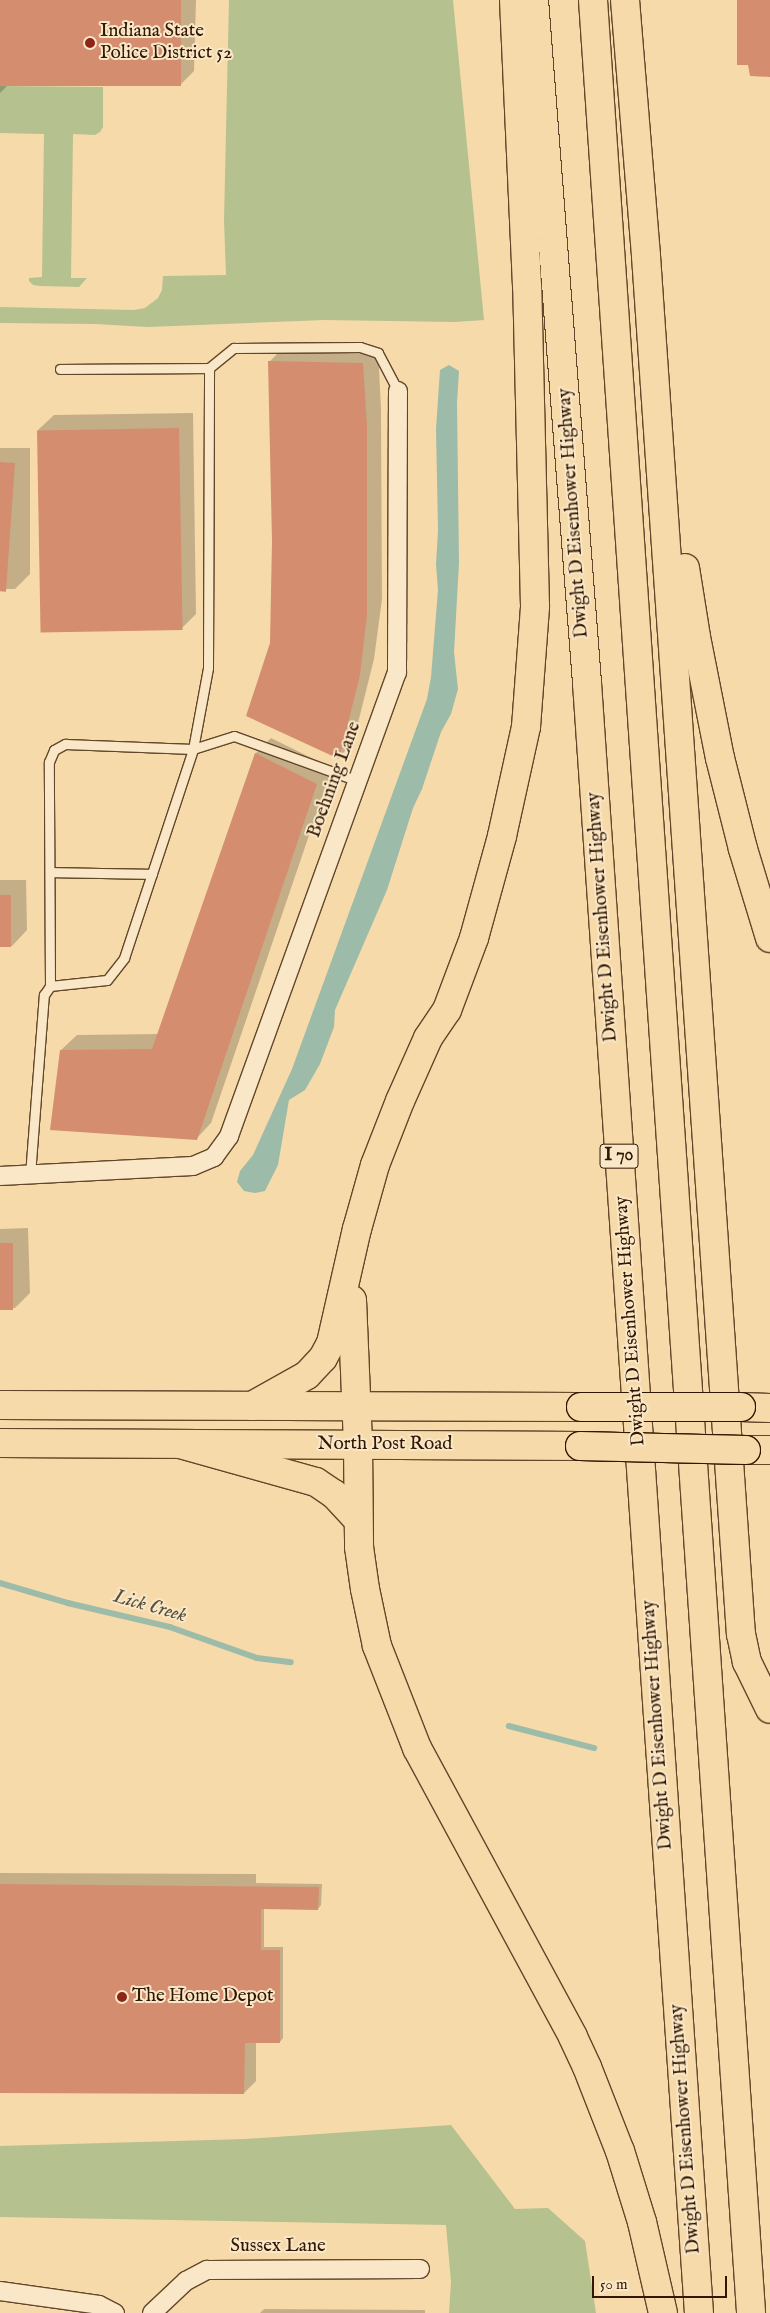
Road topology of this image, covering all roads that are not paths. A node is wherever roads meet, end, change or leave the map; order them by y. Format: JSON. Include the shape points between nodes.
{"nodes":[{"id":1,"x":514,"y":0,"type":"edge"},
{"id":2,"x":534,"y":0,"type":"edge"},
{"id":3,"x":593,"y":0,"type":"edge"},
{"id":4,"x":624,"y":0,"type":"edge"},
{"id":5,"x":646,"y":256,"type":"junction"},
{"id":6,"x":209,"y":368,"type":"junction"},
{"id":7,"x":60,"y":369,"type":"dead end"},
{"id":8,"x":398,"y":391,"type":"joint"},
{"id":9,"x":193,"y":749,"type":"junction"},
{"id":10,"x":358,"y":780,"type":"junction"},
{"id":11,"x":50,"y":872,"type":"junction"},
{"id":12,"x":152,"y":874,"type":"junction"},
{"id":13,"x":770,"y":938,"type":"edge"},
{"id":14,"x":50,"y":986,"type":"junction"},
{"id":15,"x":0,"y":1176,"type":"edge"},
{"id":16,"x":30,"y":1176,"type":"junction"},
{"id":17,"x":351,"y":1259,"type":"junction"},
{"id":18,"x":0,"y":1405,"type":"edge"},
{"id":19,"x":252,"y":1406,"type":"junction"},
{"id":20,"x":356,"y":1406,"type":"junction"},
{"id":21,"x":770,"y":1408,"type":"edge"},
{"id":22,"x":0,"y":1443,"type":"edge"},
{"id":23,"x":180,"y":1444,"type":"junction"},
{"id":24,"x":358,"y":1445,"type":"junction"},
{"id":25,"x":758,"y":1450,"type":"edge"},
{"id":26,"x":357,"y":1519,"type":"junction"},
{"id":27,"x":770,"y":1709,"type":"edge"},
{"id":28,"x":420,"y":2269,"type":"dead end"},
{"id":29,"x":0,"y":2291,"type":"edge"},
{"id":30,"x":115,"y":2313,"type":"edge"},
{"id":31,"x":152,"y":2313,"type":"edge"},
{"id":32,"x":662,"y":2313,"type":"edge"},
{"id":33,"x":699,"y":2313,"type":"edge"},
{"id":34,"x":751,"y":2313,"type":"edge"}],
"edges":[{"from":1,"to":17,"type":"main road","via":[[527,286],[535,606],[526,728],[502,836],[474,938],[447,1010],[428,1038],[387,1134],[357,1229]]},
{"from":2,"to":33,"type":"main road","name":"Dwight D Eisenhower Highway","number":"I 70","via":[[587,683]]},
{"from":3,"to":34,"type":"main road"},
{"from":4,"to":5,"type":"main road"},
{"from":5,"to":13,"type":"main road","via":[[694,629],[720,758]]},
{"from":5,"to":27,"type":"main road","via":[[741,1634],[747,1662]]},
{"from":6,"to":7,"type":"lane"},
{"from":6,"to":8,"type":"lane","via":[[234,348],[360,347],[378,354]]},
{"from":6,"to":9,"type":"lane","via":[[208,668]]},
{"from":8,"to":10,"type":"street","name":"Boehning Lane","via":[[397,673]]},
{"from":9,"to":10,"type":"lane","via":[[234,736]]},
{"from":9,"to":11,"type":"lane","via":[[65,744],[54,750],[49,762]]},
{"from":9,"to":12,"type":"lane"},
{"from":10,"to":16,"type":"street","name":"Boehning Lane","via":[[229,1136],[221,1150],[208,1161],[189,1167]]},
{"from":11,"to":12,"type":"lane"},
{"from":11,"to":14,"type":"lane"},
{"from":12,"to":14,"type":"lane","via":[[124,958],[107,980]]},
{"from":14,"to":16,"type":"lane","via":[[44,995]]},
{"from":15,"to":16,"type":"street"},
{"from":17,"to":19,"type":"main road","via":[[331,1343],[323,1358],[293,1384]]},
{"from":17,"to":20,"type":"main road"},
{"from":18,"to":19,"type":"main road","name":"North Post Road"},
{"from":19,"to":20,"type":"main road","name":"North Post Road"},
{"from":20,"to":21,"type":"main road","name":"North Post Road","bridge":true},
{"from":20,"to":24,"type":"main road"},
{"from":22,"to":23,"type":"main road","name":"North Post Road"},
{"from":23,"to":24,"type":"main road","name":"North Post Road"},
{"from":23,"to":26,"type":"main road","via":[[316,1482],[334,1494]]},
{"from":24,"to":25,"type":"main road","name":"North Post Road","bridge":true},
{"from":24,"to":26,"type":"main road"},
{"from":26,"to":32,"type":"main road","via":[[371,1620],[397,1701],[428,1770],[587,2067],[620,2152],[642,2222]]},
{"from":28,"to":31,"type":"street","name":"Sussex Lane","via":[[207,2270],[186,2281]]},
{"from":29,"to":30,"type":"street","via":[[99,2305]]}]}
